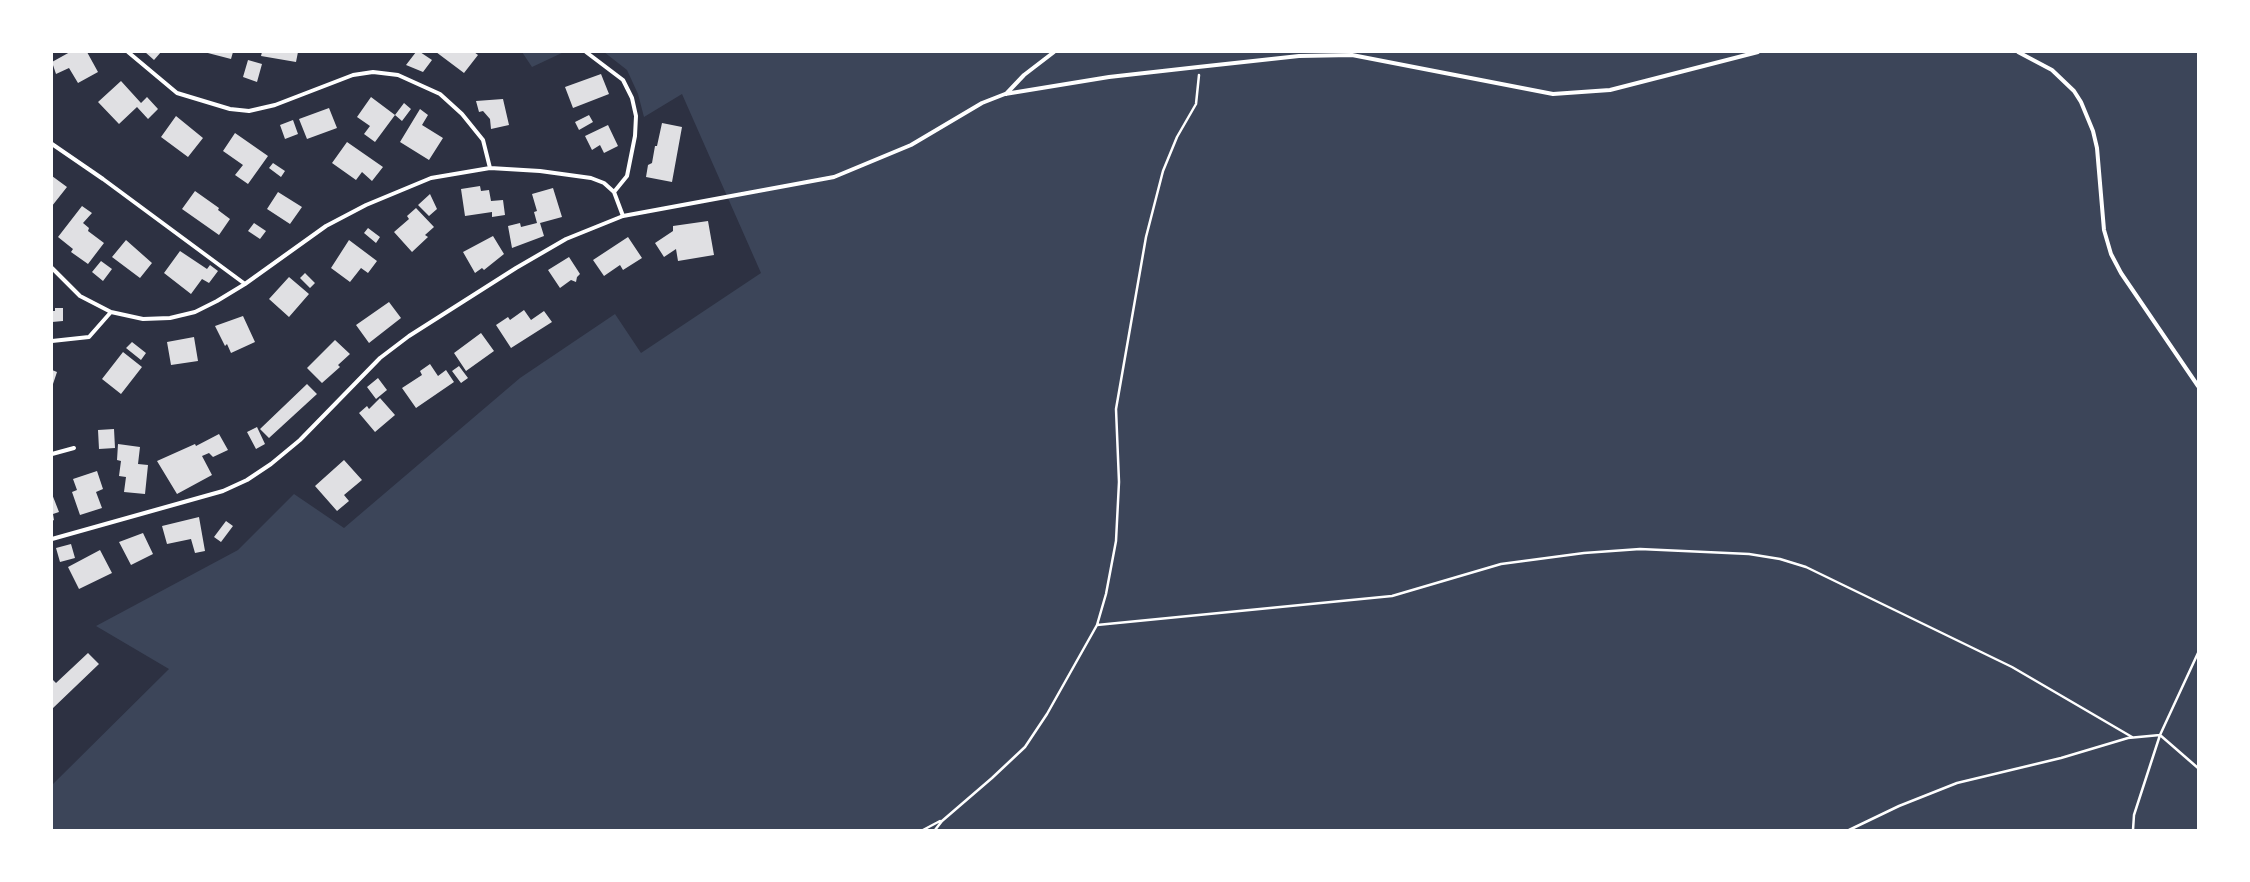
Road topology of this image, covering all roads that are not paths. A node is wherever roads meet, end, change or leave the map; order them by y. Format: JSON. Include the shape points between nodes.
{"nodes":[{"id":1,"x":128,"y":52,"type":"edge"},
{"id":2,"x":586,"y":52,"type":"edge"},
{"id":3,"x":1054,"y":52,"type":"edge"},
{"id":4,"x":1758,"y":52,"type":"edge"},
{"id":5,"x":2018,"y":52,"type":"edge"},
{"id":6,"x":1005,"y":94,"type":"junction"},
{"id":7,"x":52,"y":144,"type":"edge"},
{"id":8,"x":490,"y":168,"type":"junction"},
{"id":9,"x":614,"y":192,"type":"junction"},
{"id":10,"x":623,"y":216,"type":"junction"},
{"id":11,"x":52,"y":268,"type":"edge"},
{"id":12,"x":245,"y":284,"type":"junction"},
{"id":13,"x":111,"y":312,"type":"junction"},
{"id":14,"x":52,"y":341,"type":"edge"},
{"id":15,"x":2198,"y":386,"type":"edge"},
{"id":16,"x":74,"y":448,"type":"dead end"},
{"id":17,"x":52,"y":454,"type":"edge"},
{"id":18,"x":52,"y":538,"type":"edge"}],
"edges":[{"from":1,"to":8,"type":"street","via":[[178,93],[230,109],[249,111],[275,105],[353,75],[373,72],[398,75],[440,94],[462,114],[483,140]]},
{"from":2,"to":9,"type":"street","via":[[623,80],[632,98],[636,116],[627,176]]},
{"from":3,"to":6,"type":"street"},
{"from":4,"to":6,"type":"street","via":[[1610,90],[1553,94],[1352,55],[1299,56],[1109,77]]},
{"from":5,"to":15,"type":"street","via":[[2052,70],[2074,91],[2081,102],[2097,148],[2104,230],[2111,254],[2121,273]]},
{"from":6,"to":10,"type":"street","via":[[982,104],[911,145],[834,177]]},
{"from":7,"to":12,"type":"street"},
{"from":8,"to":9,"type":"street","via":[[591,178],[604,183]]},
{"from":8,"to":12,"type":"street","via":[[431,178],[366,205],[326,226]]},
{"from":9,"to":10,"type":"street"},
{"from":10,"to":18,"type":"street","via":[[560,242],[409,336],[380,358],[300,440],[271,464],[246,480],[223,491]]},
{"from":11,"to":13,"type":"street","via":[[80,296]]},
{"from":12,"to":13,"type":"street","via":[[217,301],[183,316],[143,319]]},
{"from":13,"to":14,"type":"street","via":[[89,337]]},
{"from":16,"to":17,"type":"street"}]}
